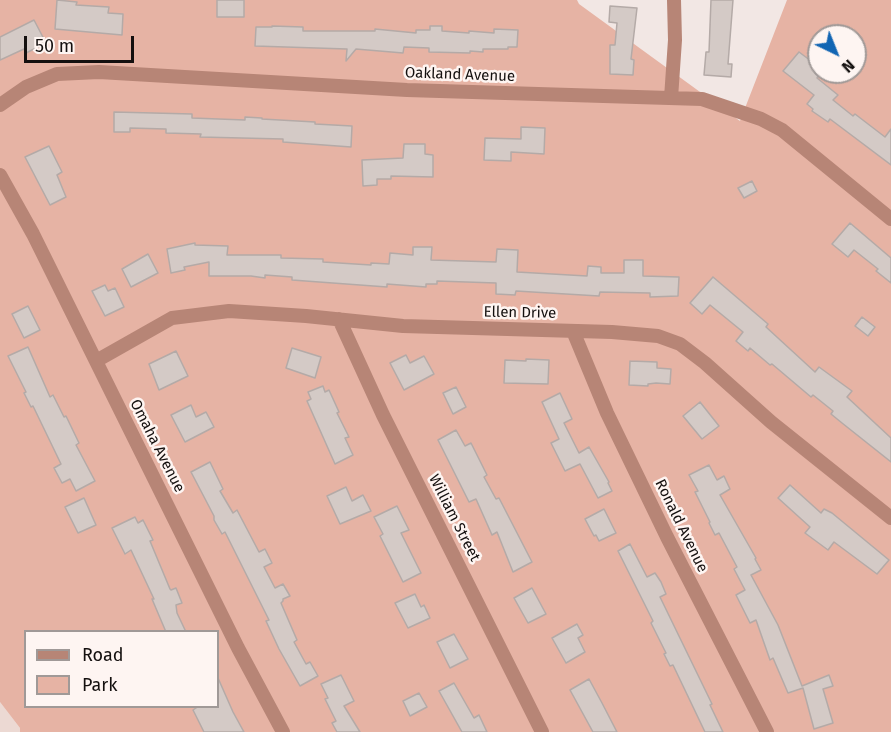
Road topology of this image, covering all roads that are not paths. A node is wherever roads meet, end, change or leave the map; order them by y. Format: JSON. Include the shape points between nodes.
{"nodes":[{"id":1,"x":674,"y":0,"type":"edge"},
{"id":2,"x":671,"y":98,"type":"junction"},
{"id":3,"x":0,"y":105,"type":"edge"},
{"id":4,"x":0,"y":175,"type":"edge"},
{"id":5,"x":891,"y":219,"type":"edge"},
{"id":6,"x":339,"y":319,"type":"junction"},
{"id":7,"x":573,"y":331,"type":"junction"},
{"id":8,"x":96,"y":361,"type":"junction"},
{"id":9,"x":891,"y":518,"type":"edge"},
{"id":10,"x":283,"y":732,"type":"edge"},
{"id":11,"x":542,"y":732,"type":"edge"},
{"id":12,"x":767,"y":732,"type":"edge"}],
"edges":[{"from":1,"to":2,"type":"street"},
{"from":2,"to":3,"type":"street","name":"Oakland Avenue","via":[[407,90],[99,72],[57,74],[26,87]]},
{"from":2,"to":5,"type":"street","name":"Oakland Avenue","via":[[702,99],[782,130]]},
{"from":4,"to":8,"type":"street","name":"Omaha Avenue"},
{"from":6,"to":7,"type":"street","name":"Ellen Drive","via":[[403,326]]},
{"from":6,"to":8,"type":"street","name":"Ellen Drive","via":[[229,311],[181,316]]},
{"from":6,"to":11,"type":"street","name":"William Street"},
{"from":7,"to":9,"type":"street","name":"Ellen Drive","via":[[658,336],[680,344]]},
{"from":7,"to":12,"type":"street","name":"Ronald Avenue","via":[[667,537]]},
{"from":8,"to":10,"type":"street","name":"Omaha Avenue"}]}
